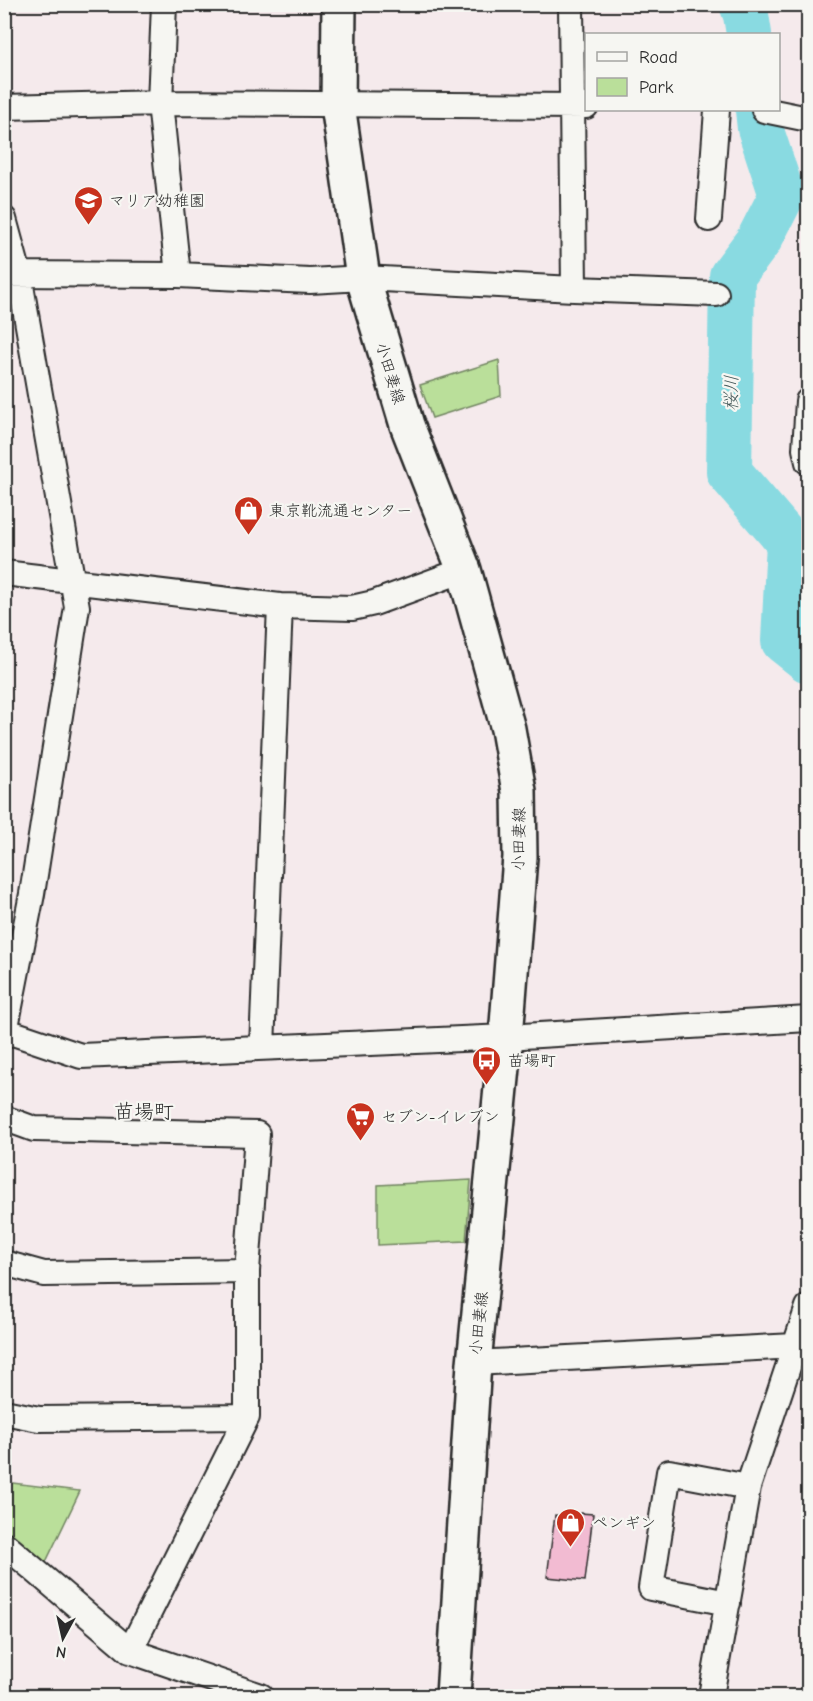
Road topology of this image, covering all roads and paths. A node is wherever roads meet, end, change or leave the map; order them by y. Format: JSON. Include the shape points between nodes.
{"nodes":[{"id":1,"x":164,"y":4,"type":"edge"},
{"id":2,"x":339,"y":4,"type":"edge"},
{"id":3,"x":571,"y":4,"type":"edge"},
{"id":4,"x":160,"y":104,"type":"junction"},
{"id":5,"x":338,"y":105,"type":"junction"},
{"id":6,"x":579,"y":106,"type":"edge"},
{"id":7,"x":4,"y":107,"type":"edge"},
{"id":8,"x":717,"y":111,"type":"edge"},
{"id":9,"x":769,"y":111,"type":"edge"},
{"id":10,"x":808,"y":119,"type":"edge"},
{"id":11,"x":4,"y":219,"type":"edge"},
{"id":12,"x":709,"y":219,"type":"dead end"},
{"id":13,"x":12,"y":274,"type":"edge"},
{"id":14,"x":178,"y":275,"type":"junction"},
{"id":15,"x":363,"y":278,"type":"junction"},
{"id":16,"x":574,"y":289,"type":"junction"},
{"id":17,"x":716,"y":294,"type":"dead end"},
{"id":18,"x":808,"y":401,"type":"edge"},
{"id":19,"x":808,"y":462,"type":"edge"},
{"id":20,"x":464,"y":570,"type":"junction"},
{"id":21,"x":4,"y":573,"type":"edge"},
{"id":22,"x":73,"y":581,"type":"junction"},
{"id":23,"x":280,"y":606,"type":"junction"},
{"id":24,"x":808,"y":1019,"type":"edge"},
{"id":25,"x":5,"y":1033,"type":"edge"},
{"id":26,"x":506,"y":1037,"type":"junction"},
{"id":27,"x":262,"y":1047,"type":"junction"},
{"id":28,"x":4,"y":1118,"type":"edge"},
{"id":29,"x":4,"y":1263,"type":"edge"},
{"id":30,"x":247,"y":1271,"type":"junction"},
{"id":31,"x":808,"y":1307,"type":"edge"},
{"id":32,"x":802,"y":1350,"type":"edge"},
{"id":33,"x":474,"y":1363,"type":"junction"},
{"id":34,"x":4,"y":1412,"type":"edge"},
{"id":35,"x":247,"y":1418,"type":"junction"},
{"id":36,"x":748,"y":1487,"type":"junction"},
{"id":37,"x":4,"y":1544,"type":"edge"},
{"id":38,"x":728,"y":1603,"type":"junction"},
{"id":39,"x":130,"y":1651,"type":"junction"},
{"id":40,"x":261,"y":1696,"type":"edge"},
{"id":41,"x":453,"y":1696,"type":"edge"},
{"id":42,"x":711,"y":1696,"type":"edge"}],
"edges":[{"from":1,"to":4,"type":"street"},
{"from":2,"to":5,"type":"street","name":"小田妻線"},
{"from":3,"to":6,"type":"street"},
{"from":4,"to":5,"type":"street"},
{"from":4,"to":7,"type":"street"},
{"from":4,"to":14,"type":"street"},
{"from":5,"to":6,"type":"street"},
{"from":5,"to":15,"type":"street","name":"小田妻線"},
{"from":6,"to":16,"type":"street"},
{"from":8,"to":12,"type":"street"},
{"from":9,"to":10,"type":"street"},
{"from":11,"to":13,"type":"street"},
{"from":13,"to":14,"type":"street"},
{"from":13,"to":22,"type":"street"},
{"from":14,"to":15,"type":"street","via":[[310,281]]},
{"from":15,"to":16,"type":"street"},
{"from":15,"to":20,"type":"street","name":"小田妻線","via":[[407,425]]},
{"from":16,"to":17,"type":"street"},
{"from":18,"to":19,"type":"street"},
{"from":20,"to":23,"type":"street","via":[[352,608]]},
{"from":20,"to":26,"type":"street","name":"小田妻線","via":[[508,729],[519,791],[519,857]]},
{"from":21,"to":22,"type":"street"},
{"from":22,"to":23,"type":"street"},
{"from":22,"to":25,"type":"street","via":[[77,607],[32,894]]},
{"from":23,"to":27,"type":"street"},
{"from":24,"to":26,"type":"street"},
{"from":25,"to":27,"type":"street","via":[[81,1056]]},
{"from":26,"to":27,"type":"street"},
{"from":26,"to":33,"type":"street","name":"小田妻線"},
{"from":28,"to":30,"type":"street","via":[[34,1129],[257,1134]]},
{"from":29,"to":30,"type":"street","via":[[44,1274]]},
{"from":30,"to":35,"type":"street"},
{"from":31,"to":32,"type":"street"},
{"from":32,"to":33,"type":"street"},
{"from":32,"to":36,"type":"street"},
{"from":33,"to":41,"type":"street","name":"小田妻線"},
{"from":34,"to":35,"type":"street","via":[[39,1419]]},
{"from":35,"to":39,"type":"street"},
{"from":36,"to":38,"type":"street"},
{"from":36,"to":38,"type":"street","via":[[669,1472],[651,1588]]},
{"from":37,"to":39,"type":"street"},
{"from":38,"to":42,"type":"street"},
{"from":39,"to":40,"type":"street"}]}
